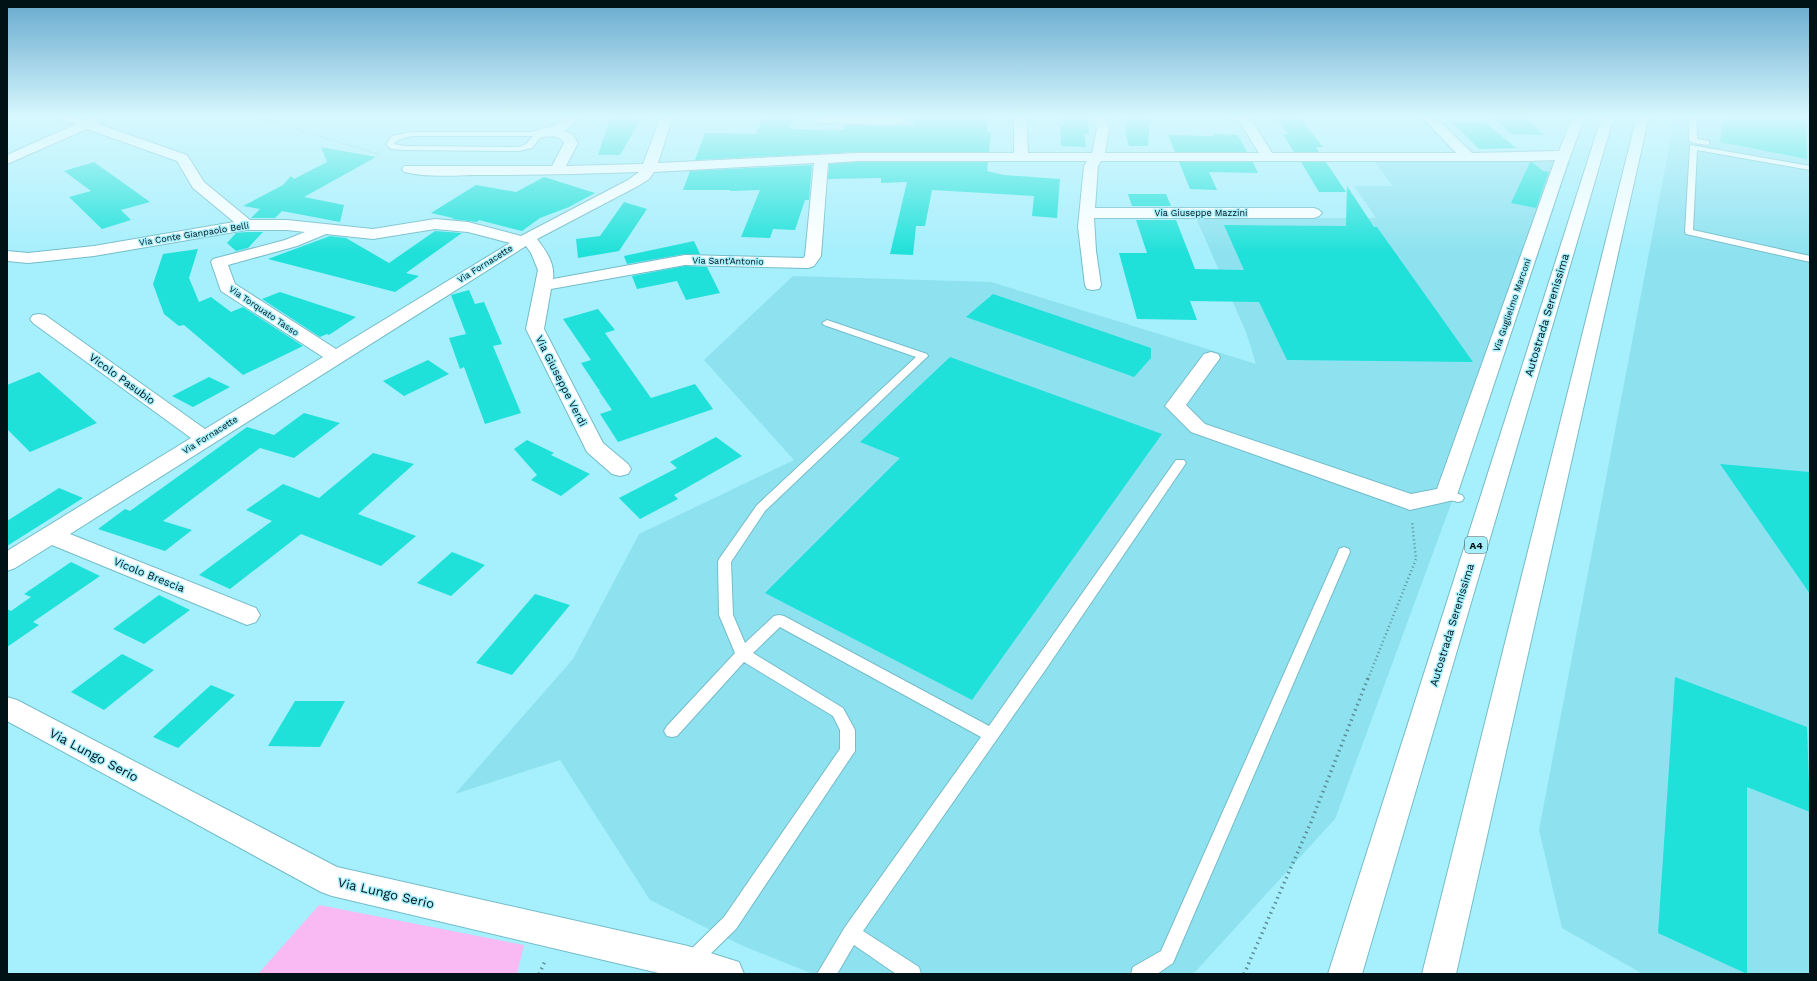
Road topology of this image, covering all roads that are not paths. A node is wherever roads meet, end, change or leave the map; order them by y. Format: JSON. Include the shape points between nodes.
{"nodes":[{"id":1,"x":184,"y":162,"type":"edge"},
{"id":2,"x":561,"y":162,"type":"edge"},
{"id":3,"x":651,"y":162,"type":"edge"},
{"id":4,"x":768,"y":162,"type":"edge"},
{"id":5,"x":821,"y":162,"type":"edge"},
{"id":6,"x":1094,"y":162,"type":"edge"},
{"id":7,"x":1562,"y":162,"type":"edge"},
{"id":8,"x":1594,"y":162,"type":"edge"},
{"id":9,"x":1632,"y":162,"type":"edge"},
{"id":10,"x":1692,"y":162,"type":"edge"},
{"id":11,"x":1775,"y":162,"type":"edge"},
{"id":12,"x":649,"y":168,"type":"junction"},
{"id":13,"x":1810,"y":168,"type":"edge"},
{"id":14,"x":409,"y":169,"type":"dead end"},
{"id":15,"x":556,"y":171,"type":"junction"},
{"id":16,"x":1088,"y":213,"type":"junction"},
{"id":17,"x":1314,"y":213,"type":"dead end"},
{"id":18,"x":246,"y":225,"type":"junction"},
{"id":19,"x":324,"y":229,"type":"junction"},
{"id":20,"x":525,"y":239,"type":"junction"},
{"id":21,"x":7,"y":256,"type":"edge"},
{"id":22,"x":1810,"y":259,"type":"edge"},
{"id":23,"x":545,"y":285,"type":"junction"},
{"id":24,"x":1093,"y":285,"type":"dead end"},
{"id":25,"x":39,"y":320,"type":"dead end"},
{"id":26,"x":827,"y":323,"type":"dead end"},
{"id":27,"x":335,"y":357,"type":"junction"},
{"id":28,"x":1211,"y":358,"type":"dead end"},
{"id":29,"x":204,"y":438,"type":"junction"},
{"id":30,"x":1180,"y":463,"type":"dead end"},
{"id":31,"x":620,"y":469,"type":"dead end"},
{"id":32,"x":50,"y":535,"type":"junction"},
{"id":33,"x":1344,"y":552,"type":"dead end"},
{"id":34,"x":7,"y":562,"type":"edge"},
{"id":35,"x":247,"y":615,"type":"dead end"},
{"id":36,"x":743,"y":654,"type":"junction"},
{"id":37,"x":7,"y":708,"type":"edge"},
{"id":38,"x":672,"y":731,"type":"dead end"},
{"id":39,"x":991,"y":735,"type":"junction"},
{"id":40,"x":851,"y":933,"type":"junction"},
{"id":41,"x":687,"y":969,"type":"edge"},
{"id":42,"x":727,"y":974,"type":"edge"},
{"id":43,"x":826,"y":974,"type":"edge"},
{"id":44,"x":912,"y":974,"type":"edge"},
{"id":45,"x":1140,"y":974,"type":"edge"},
{"id":46,"x":1345,"y":974,"type":"edge"},
{"id":47,"x":1439,"y":974,"type":"edge"}],
"edges":[{"from":1,"to":18,"type":"main road","via":[[198,185]]},
{"from":2,"to":15,"type":"main road"},
{"from":3,"to":12,"type":"main road"},
{"from":4,"to":12,"type":"main road"},
{"from":5,"to":23,"type":"main road","name":"Via Sant'Antonio","via":[[813,256],[808,263],[685,260]]},
{"from":6,"to":16,"type":"main road","via":[[1091,166]]},
{"from":7,"to":28,"type":"main road","name":"Via Guglielmo Marconi","via":[[1452,496],[1410,502],[1198,428],[1175,406]]},
{"from":8,"to":46,"type":"main road","name":"Autostrada Serenissima","number":"A4"},
{"from":9,"to":47,"type":"main road"},
{"from":10,"to":22,"type":"lane","via":[[1689,232]]},
{"from":11,"to":13,"type":"lane"},
{"from":12,"to":15,"type":"main road"},
{"from":12,"to":20,"type":"main road","name":"Via Fornacette","via":[[644,176],[633,183]]},
{"from":14,"to":15,"type":"main road"},
{"from":16,"to":17,"type":"main road","name":"Via Giuseppe Mazzini"},
{"from":16,"to":24,"type":"main road","via":[[1088,251]]},
{"from":18,"to":19,"type":"main road","name":"Via Conte Gianpaolo Belli","via":[[288,225]]},
{"from":18,"to":21,"type":"main road","name":"Via Conte Gianpaolo Belli","via":[[94,251],[28,258]]},
{"from":19,"to":20,"type":"main road","name":"Via Conte Gianpaolo Belli","via":[[373,234],[435,224]]},
{"from":19,"to":27,"type":"main road","name":"Via Torquato Tasso","via":[[291,243],[219,262],[227,287]]},
{"from":20,"to":23,"type":"main road","name":"Via Giuseppe Verdi","via":[[539,254],[546,270]]},
{"from":20,"to":27,"type":"main road","name":"Via Fornacette"},
{"from":23,"to":31,"type":"main road","name":"Via Giuseppe Verdi","via":[[535,329],[594,447]]},
{"from":25,"to":29,"type":"main road","name":"Vicolo Pasubio"},
{"from":26,"to":36,"type":"lane","via":[[923,356],[761,508],[724,562],[726,615]]},
{"from":27,"to":29,"type":"main road","name":"Via Fornacette"},
{"from":29,"to":32,"type":"main road","name":"Via Fornacette"},
{"from":30,"to":39,"type":"lane"},
{"from":32,"to":34,"type":"main road","name":"Via Fornacette"},
{"from":32,"to":35,"type":"main road","name":"Vicolo Brescia"},
{"from":33,"to":45,"type":"lane","via":[[1167,957]]},
{"from":36,"to":38,"type":"lane"},
{"from":36,"to":39,"type":"lane","via":[[779,620]]},
{"from":36,"to":41,"type":"lane","via":[[838,712],[846,724],[850,737],[848,751],[730,923]]},
{"from":37,"to":41,"type":"main road","name":"Via Lungo Serio","via":[[332,881]]},
{"from":39,"to":40,"type":"lane"},
{"from":40,"to":43,"type":"lane"},
{"from":40,"to":44,"type":"lane"},
{"from":41,"to":42,"type":"main road","name":"Via Lungo Serio"}]}
